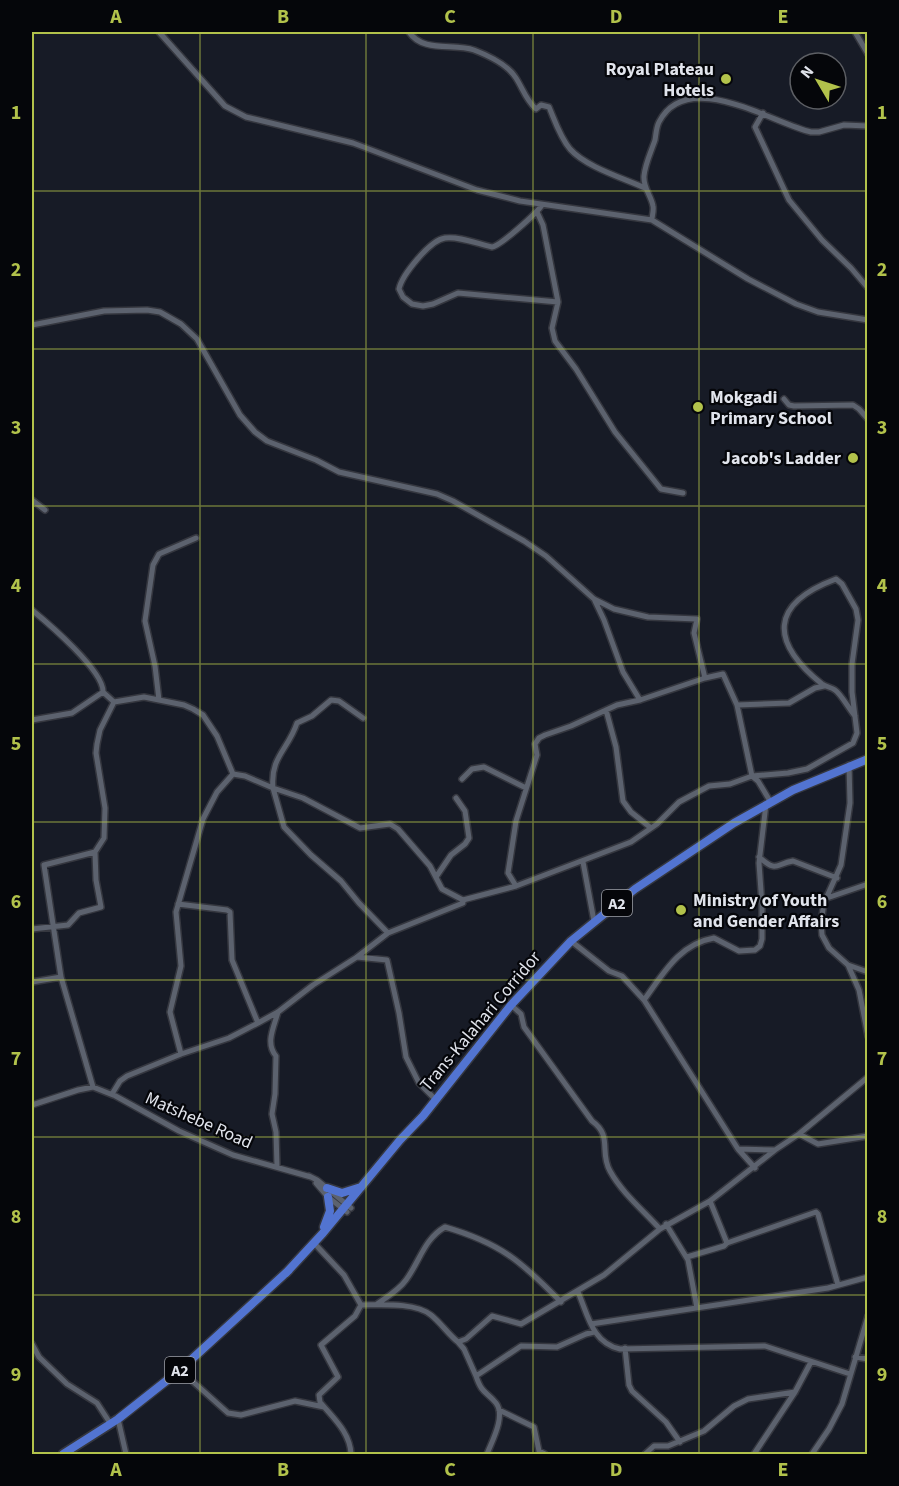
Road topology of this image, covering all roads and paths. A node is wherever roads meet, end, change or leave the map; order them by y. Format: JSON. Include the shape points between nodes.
{"nodes":[{"id":1,"x":159,"y":32,"type":"edge"},
{"id":2,"x":410,"y":32,"type":"edge"},
{"id":3,"x":855,"y":32,"type":"edge"},
{"id":4,"x":867,"y":54,"type":"edge"},
{"id":5,"x":763,"y":113,"type":"junction"},
{"id":6,"x":867,"y":126,"type":"edge"},
{"id":7,"x":645,"y":188,"type":"junction"},
{"id":8,"x":542,"y":205,"type":"junction"},
{"id":9,"x":537,"y":212,"type":"junction"},
{"id":10,"x":652,"y":220,"type":"junction"},
{"id":11,"x":867,"y":288,"type":"edge"},
{"id":12,"x":558,"y":302,"type":"junction"},
{"id":13,"x":867,"y":320,"type":"edge"},
{"id":14,"x":32,"y":325,"type":"edge"},
{"id":15,"x":784,"y":399,"type":"dead end"},
{"id":16,"x":867,"y":419,"type":"edge"},
{"id":17,"x":683,"y":493,"type":"dead end"},
{"id":18,"x":32,"y":500,"type":"edge"},
{"id":19,"x":45,"y":510,"type":"dead end"},
{"id":20,"x":196,"y":538,"type":"dead end"},
{"id":21,"x":594,"y":599,"type":"junction"},
{"id":22,"x":32,"y":610,"type":"edge"},
{"id":23,"x":705,"y":678,"type":"junction"},
{"id":24,"x":824,"y":686,"type":"junction"},
{"id":25,"x":103,"y":692,"type":"junction"},
{"id":26,"x":159,"y":700,"type":"junction"},
{"id":27,"x":640,"y":700,"type":"junction"},
{"id":28,"x":114,"y":702,"type":"junction"},
{"id":29,"x":738,"y":705,"type":"junction"},
{"id":30,"x":606,"y":710,"type":"junction"},
{"id":31,"x":855,"y":716,"type":"junction"},
{"id":32,"x":363,"y":718,"type":"dead end"},
{"id":33,"x":32,"y":720,"type":"edge"},
{"id":34,"x":867,"y":759,"type":"edge"},
{"id":35,"x":849,"y":765,"type":"junction"},
{"id":36,"x":233,"y":774,"type":"junction"},
{"id":37,"x":752,"y":776,"type":"junction"},
{"id":38,"x":462,"y":779,"type":"dead end"},
{"id":39,"x":273,"y":788,"type":"junction"},
{"id":40,"x":526,"y":788,"type":"junction"},
{"id":41,"x":456,"y":798,"type":"dead end"},
{"id":42,"x":768,"y":802,"type":"junction"},
{"id":43,"x":651,"y":828,"type":"junction"},
{"id":44,"x":95,"y":852,"type":"junction"},
{"id":45,"x":759,"y":857,"type":"junction"},
{"id":46,"x":583,"y":862,"type":"junction"},
{"id":47,"x":436,"y":877,"type":"junction"},
{"id":48,"x":837,"y":878,"type":"junction"},
{"id":49,"x":867,"y":884,"type":"edge"},
{"id":50,"x":516,"y":886,"type":"junction"},
{"id":51,"x":827,"y":898,"type":"junction"},
{"id":52,"x":463,"y":900,"type":"junction"},
{"id":53,"x":178,"y":904,"type":"junction"},
{"id":54,"x":594,"y":921,"type":"junction"},
{"id":55,"x":52,"y":926,"type":"junction"},
{"id":56,"x":32,"y":929,"type":"edge"},
{"id":57,"x":388,"y":933,"type":"junction"},
{"id":58,"x":571,"y":941,"type":"junction"},
{"id":59,"x":357,"y":957,"type":"junction"},
{"id":60,"x":848,"y":965,"type":"junction"},
{"id":61,"x":867,"y":972,"type":"edge"},
{"id":62,"x":61,"y":977,"type":"junction"},
{"id":63,"x":32,"y":982,"type":"edge"},
{"id":64,"x":644,"y":1000,"type":"junction"},
{"id":65,"x":511,"y":1005,"type":"junction"},
{"id":66,"x":278,"y":1012,"type":"junction"},
{"id":67,"x":258,"y":1023,"type":"junction"},
{"id":68,"x":867,"y":1036,"type":"edge"},
{"id":69,"x":181,"y":1054,"type":"junction"},
{"id":70,"x":867,"y":1077,"type":"edge"},
{"id":71,"x":93,"y":1087,"type":"junction"},
{"id":72,"x":112,"y":1094,"type":"junction"},
{"id":73,"x":436,"y":1100,"type":"junction"},
{"id":74,"x":32,"y":1105,"type":"edge"},
{"id":75,"x":423,"y":1116,"type":"junction"},
{"id":76,"x":799,"y":1134,"type":"junction"},
{"id":77,"x":867,"y":1136,"type":"edge"},
{"id":78,"x":738,"y":1149,"type":"junction"},
{"id":79,"x":775,"y":1150,"type":"junction"},
{"id":80,"x":233,"y":1155,"type":"junction"},
{"id":81,"x":277,"y":1166,"type":"junction"},
{"id":82,"x":754,"y":1168,"type":"junction"},
{"id":83,"x":311,"y":1177,"type":"junction"},
{"id":84,"x":362,"y":1186,"type":"junction"},
{"id":85,"x":328,"y":1192,"type":"junction"},
{"id":86,"x":710,"y":1201,"type":"junction"},
{"id":87,"x":347,"y":1209,"type":"junction"},
{"id":88,"x":666,"y":1224,"type":"junction"},
{"id":89,"x":660,"y":1229,"type":"junction"},
{"id":90,"x":727,"y":1243,"type":"junction"},
{"id":91,"x":316,"y":1245,"type":"junction"},
{"id":92,"x":687,"y":1257,"type":"junction"},
{"id":93,"x":867,"y":1277,"type":"edge"},
{"id":94,"x":838,"y":1285,"type":"junction"},
{"id":95,"x":578,"y":1292,"type":"junction"},
{"id":96,"x":561,"y":1302,"type":"junction"},
{"id":97,"x":377,"y":1304,"type":"junction"},
{"id":98,"x":361,"y":1305,"type":"junction"},
{"id":99,"x":697,"y":1308,"type":"junction"},
{"id":100,"x":867,"y":1316,"type":"edge"},
{"id":101,"x":591,"y":1324,"type":"junction"},
{"id":102,"x":594,"y":1332,"type":"junction"},
{"id":103,"x":458,"y":1342,"type":"junction"},
{"id":104,"x":32,"y":1344,"type":"edge"},
{"id":105,"x":625,"y":1348,"type":"junction"},
{"id":106,"x":855,"y":1357,"type":"junction"},
{"id":107,"x":867,"y":1359,"type":"edge"},
{"id":108,"x":811,"y":1362,"type":"junction"},
{"id":109,"x":180,"y":1370,"type":"junction"},
{"id":110,"x":850,"y":1374,"type":"junction"},
{"id":111,"x":476,"y":1376,"type":"junction"},
{"id":112,"x":795,"y":1392,"type":"junction"},
{"id":113,"x":324,"y":1407,"type":"junction"},
{"id":114,"x":498,"y":1410,"type":"junction"},
{"id":115,"x":114,"y":1421,"type":"junction"},
{"id":116,"x":680,"y":1442,"type":"junction"},
{"id":117,"x":664,"y":1446,"type":"junction"},
{"id":118,"x":63,"y":1455,"type":"edge"},
{"id":119,"x":126,"y":1455,"type":"edge"},
{"id":120,"x":351,"y":1455,"type":"edge"},
{"id":121,"x":487,"y":1455,"type":"edge"},
{"id":122,"x":545,"y":1455,"type":"edge"},
{"id":123,"x":645,"y":1455,"type":"edge"},
{"id":124,"x":669,"y":1455,"type":"edge"},
{"id":125,"x":754,"y":1455,"type":"edge"},
{"id":126,"x":812,"y":1455,"type":"edge"}],
"edges":[{"from":1,"to":8,"type":"street","via":[[225,106],[246,117],[354,142],[477,190]]},
{"from":2,"to":7,"type":"street","via":[[424,44],[472,49],[494,60],[512,72],[534,108],[549,107],[571,150]]},
{"from":3,"to":4,"type":"street"},
{"from":5,"to":6,"type":"street","via":[[811,132],[844,125]]},
{"from":5,"to":7,"type":"street","via":[[702,97],[675,105],[658,124],[644,175]]},
{"from":5,"to":11,"type":"street","via":[[755,127],[789,200]]},
{"from":7,"to":10,"type":"street","via":[[653,207]]},
{"from":8,"to":9,"type":"street"},
{"from":8,"to":10,"type":"street"},
{"from":9,"to":12,"type":"street"},
{"from":9,"to":12,"type":"street","via":[[498,246],[438,240],[405,274],[399,289],[412,304],[423,306],[458,293]]},
{"from":10,"to":13,"type":"street","via":[[796,304]]},
{"from":12,"to":17,"type":"street","via":[[552,328],[555,341],[615,432],[661,489]]},
{"from":14,"to":21,"type":"street","via":[[104,311],[160,312],[197,339],[240,415],[267,441],[339,472],[453,501],[546,556]]},
{"from":15,"to":16,"type":"street","via":[[794,406],[854,405]]},
{"from":18,"to":19,"type":"street"},
{"from":20,"to":26,"type":"street","via":[[159,554],[153,566],[145,621]]},
{"from":21,"to":23,"type":"street","via":[[634,615],[697,619],[694,633]]},
{"from":21,"to":27,"type":"street","via":[[623,672]]},
{"from":22,"to":25,"type":"street","via":[[83,658],[103,685]]},
{"from":23,"to":27,"type":"street"},
{"from":23,"to":29,"type":"street","via":[[725,675]]},
{"from":24,"to":29,"type":"street","via":[[789,703]]},
{"from":24,"to":31,"type":"street","via":[[835,690]]},
{"from":24,"to":31,"type":"street","via":[[792,653],[784,619],[800,598],[836,579],[856,609],[858,620],[852,664]]},
{"from":25,"to":28,"type":"street"},
{"from":25,"to":33,"type":"street","via":[[72,713]]},
{"from":26,"to":28,"type":"street","via":[[144,697]]},
{"from":26,"to":36,"type":"street","via":[[184,705],[203,715]]},
{"from":27,"to":30,"type":"street"},
{"from":28,"to":44,"type":"street","via":[[97,744],[105,822],[104,838]]},
{"from":29,"to":37,"type":"street"},
{"from":30,"to":40,"type":"street","via":[[538,738]]},
{"from":30,"to":43,"type":"street","via":[[616,747],[623,801]]},
{"from":31,"to":37,"type":"street","via":[[858,733],[853,743],[823,761],[807,769]]},
{"from":32,"to":39,"type":"street","via":[[339,701],[331,700],[297,723],[274,766]]},
{"from":34,"to":35,"type":"highway","name":"Trans-Kalahari Corridor","number":"A2"},
{"from":35,"to":42,"type":"highway","name":"Trans-Kalahari Corridor","number":"A2"},
{"from":35,"to":48,"type":"street","via":[[850,803]]},
{"from":36,"to":39,"type":"street"},
{"from":36,"to":53,"type":"street","via":[[218,792],[198,832]]},
{"from":37,"to":42,"type":"street"},
{"from":37,"to":43,"type":"street","via":[[709,786],[686,797]]},
{"from":38,"to":40,"type":"street","via":[[472,769],[484,767]]},
{"from":39,"to":47,"type":"street","via":[[303,798],[360,828],[390,824]]},
{"from":39,"to":57,"type":"street","via":[[284,827]]},
{"from":40,"to":50,"type":"street","via":[[508,873]]},
{"from":41,"to":47,"type":"street","via":[[465,811],[469,838]]},
{"from":42,"to":45,"type":"street"},
{"from":42,"to":54,"type":"highway","name":"Trans-Kalahari Corridor","number":"A2","via":[[670,864]]},
{"from":43,"to":46,"type":"street","via":[[631,842]]},
{"from":44,"to":55,"type":"street","via":[[100,907],[79,913],[68,925]]},
{"from":44,"to":55,"type":"street","via":[[44,865]]},
{"from":45,"to":48,"type":"street","via":[[771,866],[793,861]]},
{"from":45,"to":64,"type":"street","via":[[760,946],[747,951],[714,938],[701,943],[667,966]]},
{"from":46,"to":50,"type":"street"},
{"from":46,"to":54,"type":"street"},
{"from":47,"to":52,"type":"street","via":[[442,889]]},
{"from":48,"to":51,"type":"street"},
{"from":49,"to":51,"type":"street"},
{"from":50,"to":52,"type":"street"},
{"from":51,"to":60,"type":"street","via":[[822,912],[822,935],[829,948]]},
{"from":52,"to":57,"type":"street","via":[[450,909]]},
{"from":53,"to":67,"type":"street","via":[[230,912],[232,960]]},
{"from":53,"to":69,"type":"street","via":[[181,966],[170,1012]]},
{"from":54,"to":58,"type":"highway","name":"Trans-Kalahari Corridor","number":"A2"},
{"from":55,"to":56,"type":"street"},
{"from":55,"to":62,"type":"street"},
{"from":57,"to":59,"type":"street"},
{"from":58,"to":64,"type":"street","via":[[609,971],[622,976]]},
{"from":58,"to":65,"type":"highway","name":"Trans-Kalahari Corridor","number":"A2"},
{"from":59,"to":66,"type":"street"},
{"from":59,"to":73,"type":"street","via":[[387,960],[406,1057],[419,1083]]},
{"from":60,"to":61,"type":"street"},
{"from":60,"to":68,"type":"street","via":[[861,996]]},
{"from":62,"to":63,"type":"street"},
{"from":62,"to":71,"type":"street"},
{"from":64,"to":78,"type":"street"},
{"from":65,"to":73,"type":"highway","name":"Trans-Kalahari Corridor","number":"A2"},
{"from":65,"to":89,"type":"street","via":[[601,1129],[611,1173]]},
{"from":66,"to":67,"type":"street"},
{"from":66,"to":81,"type":"street","via":[[270,1042],[276,1056],[272,1114]]},
{"from":67,"to":69,"type":"street","via":[[229,1038]]},
{"from":69,"to":72,"type":"street","via":[[127,1076]]},
{"from":70,"to":76,"type":"street"},
{"from":71,"to":72,"type":"street"},
{"from":71,"to":74,"type":"street"},
{"from":72,"to":80,"type":"street"},
{"from":73,"to":75,"type":"highway","name":"Trans-Kalahari Corridor","number":"A2"},
{"from":75,"to":84,"type":"highway","name":"Trans-Kalahari Corridor","number":"A2"},
{"from":75,"to":87,"type":"highway","name":"Trans-Kalahari Corridor","number":"A2"},
{"from":76,"to":77,"type":"street","via":[[818,1144]]},
{"from":76,"to":79,"type":"street"},
{"from":78,"to":79,"type":"street"},
{"from":78,"to":82,"type":"street"},
{"from":79,"to":82,"type":"street"},
{"from":80,"to":81,"type":"street"},
{"from":80,"to":83,"type":"street","name":"Matshebe Road"},
{"from":81,"to":83,"type":"street"},
{"from":82,"to":86,"type":"street"},
{"from":83,"to":85,"type":"street"},
{"from":84,"to":85,"type":"highway","via":[[342,1193]]},
{"from":84,"to":87,"type":"highway","name":"Trans-Kalahari Corridor","number":"A2"},
{"from":85,"to":87,"type":"street"},
{"from":85,"to":91,"type":"highway","via":[[328,1221]]},
{"from":86,"to":88,"type":"street"},
{"from":86,"to":90,"type":"street"},
{"from":87,"to":91,"type":"highway","name":"Trans-Kalahari Corridor","number":"A2"},
{"from":88,"to":89,"type":"street"},
{"from":88,"to":92,"type":"street"},
{"from":89,"to":95,"type":"street"},
{"from":90,"to":92,"type":"street"},
{"from":90,"to":94,"type":"street","via":[[816,1212]]},
{"from":91,"to":98,"type":"street","via":[[344,1275]]},
{"from":91,"to":109,"type":"highway","name":"Trans-Kalahari Corridor","number":"A2"},
{"from":92,"to":99,"type":"street"},
{"from":93,"to":94,"type":"street"},
{"from":94,"to":99,"type":"street"},
{"from":95,"to":96,"type":"street"},
{"from":95,"to":101,"type":"street"},
{"from":96,"to":97,"type":"street","via":[[510,1254],[474,1235],[445,1227],[422,1250],[406,1281]]},
{"from":96,"to":103,"type":"street","via":[[521,1324],[492,1316]]},
{"from":97,"to":98,"type":"street"},
{"from":97,"to":103,"type":"street","via":[[423,1310]]},
{"from":98,"to":113,"type":"street","via":[[355,1316],[321,1345],[338,1377],[320,1395]]},
{"from":99,"to":101,"type":"street"},
{"from":100,"to":106,"type":"street"},
{"from":101,"to":102,"type":"street"},
{"from":102,"to":105,"type":"street","via":[[606,1344]]},
{"from":102,"to":111,"type":"street","via":[[557,1347],[521,1346]]},
{"from":103,"to":111,"type":"street"},
{"from":104,"to":115,"type":"street","via":[[39,1357],[67,1384],[97,1403]]},
{"from":105,"to":108,"type":"street","via":[[756,1345]]},
{"from":105,"to":116,"type":"street","via":[[632,1391],[666,1422]]},
{"from":106,"to":107,"type":"street"},
{"from":106,"to":110,"type":"street"},
{"from":108,"to":110,"type":"street"},
{"from":108,"to":112,"type":"street"},
{"from":109,"to":113,"type":"street","via":[[228,1413],[242,1415],[295,1401]]},
{"from":109,"to":115,"type":"highway","name":"Trans-Kalahari Corridor","number":"A2"},
{"from":110,"to":126,"type":"street","via":[[836,1417]]},
{"from":111,"to":114,"type":"street","via":[[480,1389],[498,1405]]},
{"from":112,"to":116,"type":"street","via":[[763,1395],[739,1403],[704,1431]]},
{"from":112,"to":125,"type":"street"},
{"from":113,"to":120,"type":"street","via":[[347,1437]]},
{"from":114,"to":121,"type":"street","via":[[500,1418]]},
{"from":114,"to":122,"type":"street","via":[[534,1427],[540,1451]]},
{"from":115,"to":118,"type":"highway","name":"Trans-Kalahari Corridor","number":"A2"},
{"from":115,"to":119,"type":"street"},
{"from":116,"to":117,"type":"street"},
{"from":117,"to":123,"type":"street","via":[[654,1446]]},
{"from":117,"to":124,"type":"street"}]}
